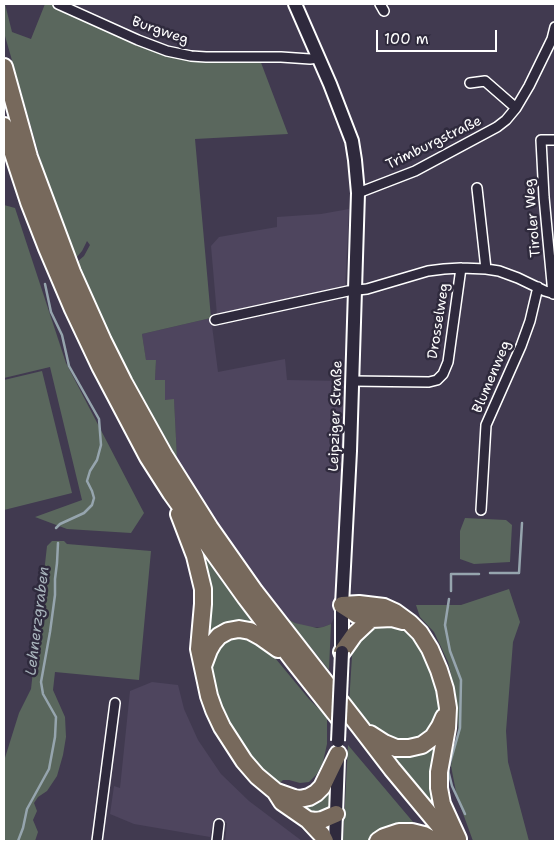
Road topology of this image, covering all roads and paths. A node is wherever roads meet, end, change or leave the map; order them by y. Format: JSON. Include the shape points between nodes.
{"nodes":[{"id":1,"x":58,"y":4,"type":"edge"},
{"id":2,"x":295,"y":4,"type":"edge"},
{"id":3,"x":555,"y":27,"type":"edge"},
{"id":4,"x":554,"y":39,"type":"edge"},
{"id":5,"x":319,"y":58,"type":"junction"},
{"id":6,"x":4,"y":68,"type":"edge"},
{"id":7,"x":470,"y":83,"type":"dead end"},
{"id":8,"x":516,"y":108,"type":"junction"},
{"id":9,"x":4,"y":126,"type":"edge"},
{"id":10,"x":555,"y":140,"type":"edge"},
{"id":11,"x":476,"y":188,"type":"dead end"},
{"id":12,"x":358,"y":193,"type":"junction"},
{"id":13,"x":53,"y":244,"type":"junction"},
{"id":14,"x":461,"y":268,"type":"junction"},
{"id":15,"x":486,"y":269,"type":"junction"},
{"id":16,"x":66,"y":275,"type":"junction"},
{"id":17,"x":538,"y":287,"type":"junction"},
{"id":18,"x":355,"y":290,"type":"junction"},
{"id":19,"x":554,"y":294,"type":"edge"},
{"id":20,"x":215,"y":320,"type":"dead end"},
{"id":21,"x":352,"y":381,"type":"junction"},
{"id":22,"x":171,"y":493,"type":"junction"},
{"id":23,"x":481,"y":510,"type":"dead end"},
{"id":24,"x":342,"y":605,"type":"junction"},
{"id":25,"x":371,"y":619,"type":"junction"},
{"id":26,"x":410,"y":623,"type":"junction"},
{"id":27,"x":342,"y":647,"type":"junction"},
{"id":28,"x":293,"y":660,"type":"junction"},
{"id":29,"x":203,"y":666,"type":"junction"},
{"id":30,"x":115,"y":702,"type":"dead end"},
{"id":31,"x":448,"y":708,"type":"junction"},
{"id":32,"x":360,"y":726,"type":"junction"},
{"id":33,"x":338,"y":748,"type":"junction"},
{"id":34,"x":278,"y":794,"type":"junction"},
{"id":35,"x":336,"y":814,"type":"junction"},
{"id":36,"x":308,"y":820,"type":"junction"},
{"id":37,"x":219,"y":824,"type":"dead end"},
{"id":38,"x":97,"y":841,"type":"edge"},
{"id":39,"x":217,"y":841,"type":"edge"},
{"id":40,"x":325,"y":841,"type":"edge"},
{"id":41,"x":335,"y":841,"type":"edge"},
{"id":42,"x":378,"y":841,"type":"edge"},
{"id":43,"x":435,"y":841,"type":"edge"},
{"id":44,"x":441,"y":841,"type":"edge"},
{"id":45,"x":452,"y":841,"type":"edge"},
{"id":46,"x":459,"y":841,"type":"edge"}],
"edges":[{"from":1,"to":5,"type":"street","name":"Burgweg","via":[[138,40],[191,56]]},
{"from":2,"to":5,"type":"main road","name":"Leipziger Straße"},
{"from":3,"to":4,"type":"street","name":"Trimburgstraße"},
{"from":4,"to":8,"type":"street","name":"Trimburgstraße"},
{"from":5,"to":12,"type":"main road","name":"Leipziger Straße","via":[[352,141]]},
{"from":6,"to":13,"type":"highway"},
{"from":7,"to":8,"type":"street","via":[[485,81]]},
{"from":8,"to":12,"type":"street","name":"Trimburgstraße","via":[[497,127],[415,171]]},
{"from":9,"to":13,"type":"highway","via":[[29,202]]},
{"from":10,"to":19,"type":"street","name":"Tiroler Weg","via":[[541,140]]},
{"from":11,"to":15,"type":"street"},
{"from":12,"to":18,"type":"main road","name":"Leipziger Straße"},
{"from":13,"to":16,"type":"highway"},
{"from":14,"to":15,"type":"street"},
{"from":14,"to":18,"type":"street","via":[[428,270]]},
{"from":14,"to":21,"type":"street","name":"Drosselweg","via":[[448,362],[443,374],[429,382]]},
{"from":15,"to":17,"type":"street","via":[[500,271]]},
{"from":16,"to":22,"type":"highway","via":[[72,309],[108,383]]},
{"from":16,"to":32,"type":"highway","via":[[164,455],[210,528],[255,592]]},
{"from":17,"to":19,"type":"street"},
{"from":17,"to":23,"type":"street","name":"Blumenweg","via":[[521,346],[486,425]]},
{"from":18,"to":20,"type":"street"},
{"from":18,"to":21,"type":"main road","name":"Leipziger Straße"},
{"from":21,"to":24,"type":"main road","name":"Leipziger Straße"},
{"from":22,"to":28,"type":"highway"},
{"from":22,"to":29,"type":"highway","via":[[195,556],[203,589],[199,649]]},
{"from":24,"to":25,"type":"highway"},
{"from":24,"to":26,"type":"highway","via":[[384,607]]},
{"from":24,"to":27,"type":"main road","name":"Leipziger Straße"},
{"from":25,"to":26,"type":"highway","via":[[392,618]]},
{"from":25,"to":27,"type":"highway"},
{"from":26,"to":31,"type":"highway","via":[[433,656]]},
{"from":27,"to":33,"type":"main road","name":"Leipziger Straße","bridge":true},
{"from":28,"to":29,"type":"highway","via":[[261,636],[239,629],[219,636]]},
{"from":28,"to":44,"type":"highway"},
{"from":29,"to":34,"type":"highway","via":[[209,696],[222,728],[244,761]]},
{"from":30,"to":38,"type":"street"},
{"from":31,"to":32,"type":"highway","via":[[433,737],[422,745],[409,748],[396,748],[384,743]]},
{"from":31,"to":46,"type":"highway","via":[[439,788],[442,804]]},
{"from":32,"to":45,"type":"highway"},
{"from":33,"to":34,"type":"highway","via":[[322,787],[316,793],[300,798]]},
{"from":33,"to":35,"type":"main road","name":"Leipziger Straße"},
{"from":34,"to":36,"type":"highway"},
{"from":35,"to":36,"type":"highway","via":[[322,820]]},
{"from":35,"to":41,"type":"main road","name":"Leipziger Straße"},
{"from":36,"to":40,"type":"highway"},
{"from":37,"to":39,"type":"street"},
{"from":42,"to":43,"type":"highway","via":[[399,832],[412,832]]}]}
